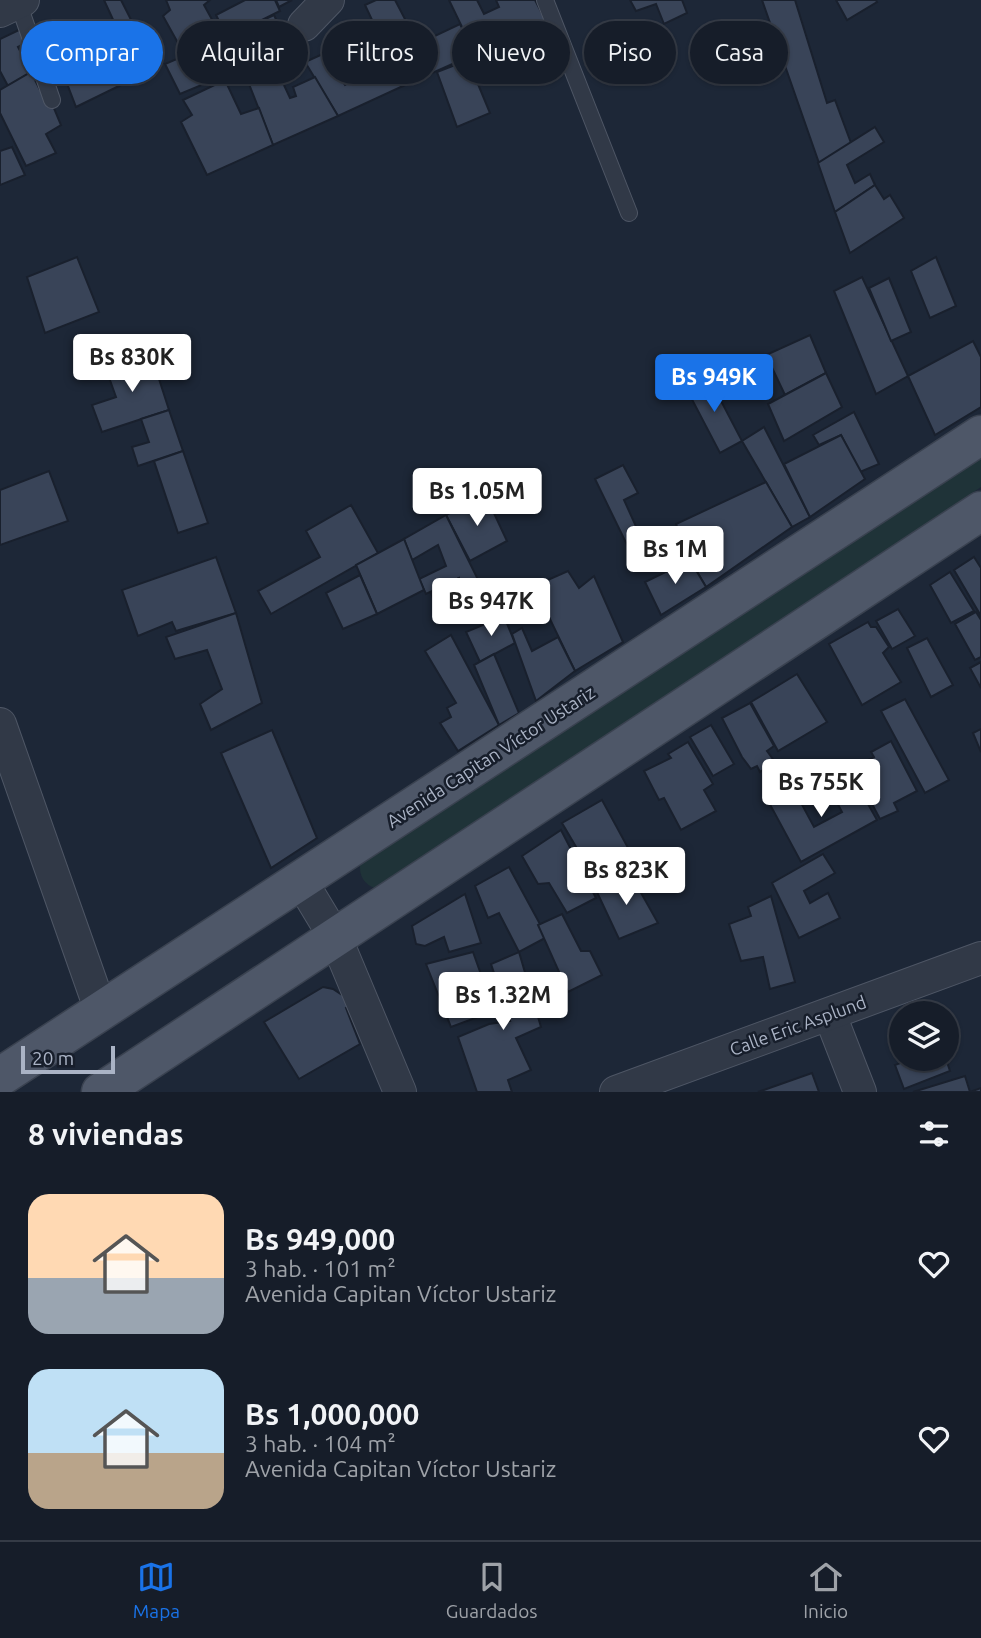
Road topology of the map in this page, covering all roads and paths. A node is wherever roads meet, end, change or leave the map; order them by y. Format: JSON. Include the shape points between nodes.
{"nodes":[{"id":1,"x":328,"y":0,"type":"edge"},
{"id":2,"x":545,"y":0,"type":"edge"},
{"id":3,"x":14,"y":4,"type":"edge"},
{"id":4,"x":308,"y":21,"type":"edge"},
{"id":5,"x":52,"y":100,"type":"dead end"},
{"id":6,"x":629,"y":213,"type":"dead end"},
{"id":7,"x":981,"y":436,"type":"edge"},
{"id":8,"x":981,"y":511,"type":"edge"},
{"id":9,"x":0,"y":724,"type":"edge"},
{"id":10,"x":301,"y":881,"type":"junction"},
{"id":11,"x":336,"y":939,"type":"junction"},
{"id":12,"x":981,"y":958,"type":"edge"},
{"id":13,"x":102,"y":1011,"type":"junction"},
{"id":14,"x":830,"y":1015,"type":"junction"},
{"id":15,"x":9,"y":1081,"type":"edge"},
{"id":16,"x":101,"y":1092,"type":"edge"},
{"id":17,"x":400,"y":1092,"type":"edge"},
{"id":18,"x":615,"y":1092,"type":"edge"},
{"id":19,"x":860,"y":1092,"type":"edge"}],
"edges":[{"from":1,"to":4,"type":"street"},
{"from":2,"to":6,"type":"lane"},
{"from":3,"to":5,"type":"lane"},
{"from":7,"to":10,"type":"main road","name":"Avenida Capitan Víctor Ustariz"},
{"from":8,"to":11,"type":"main road"},
{"from":9,"to":13,"type":"street"},
{"from":10,"to":11,"type":"street"},
{"from":10,"to":13,"type":"main road","name":"Avenida Capitan Víctor Ustariz"},
{"from":11,"to":16,"type":"main road"},
{"from":11,"to":17,"type":"street"},
{"from":12,"to":14,"type":"street","name":"Calle Eric Asplund"},
{"from":13,"to":15,"type":"main road","name":"Avenida Capitan Víctor Ustariz"},
{"from":14,"to":18,"type":"street","name":"Calle Eric Asplund"},
{"from":14,"to":19,"type":"street"}]}
